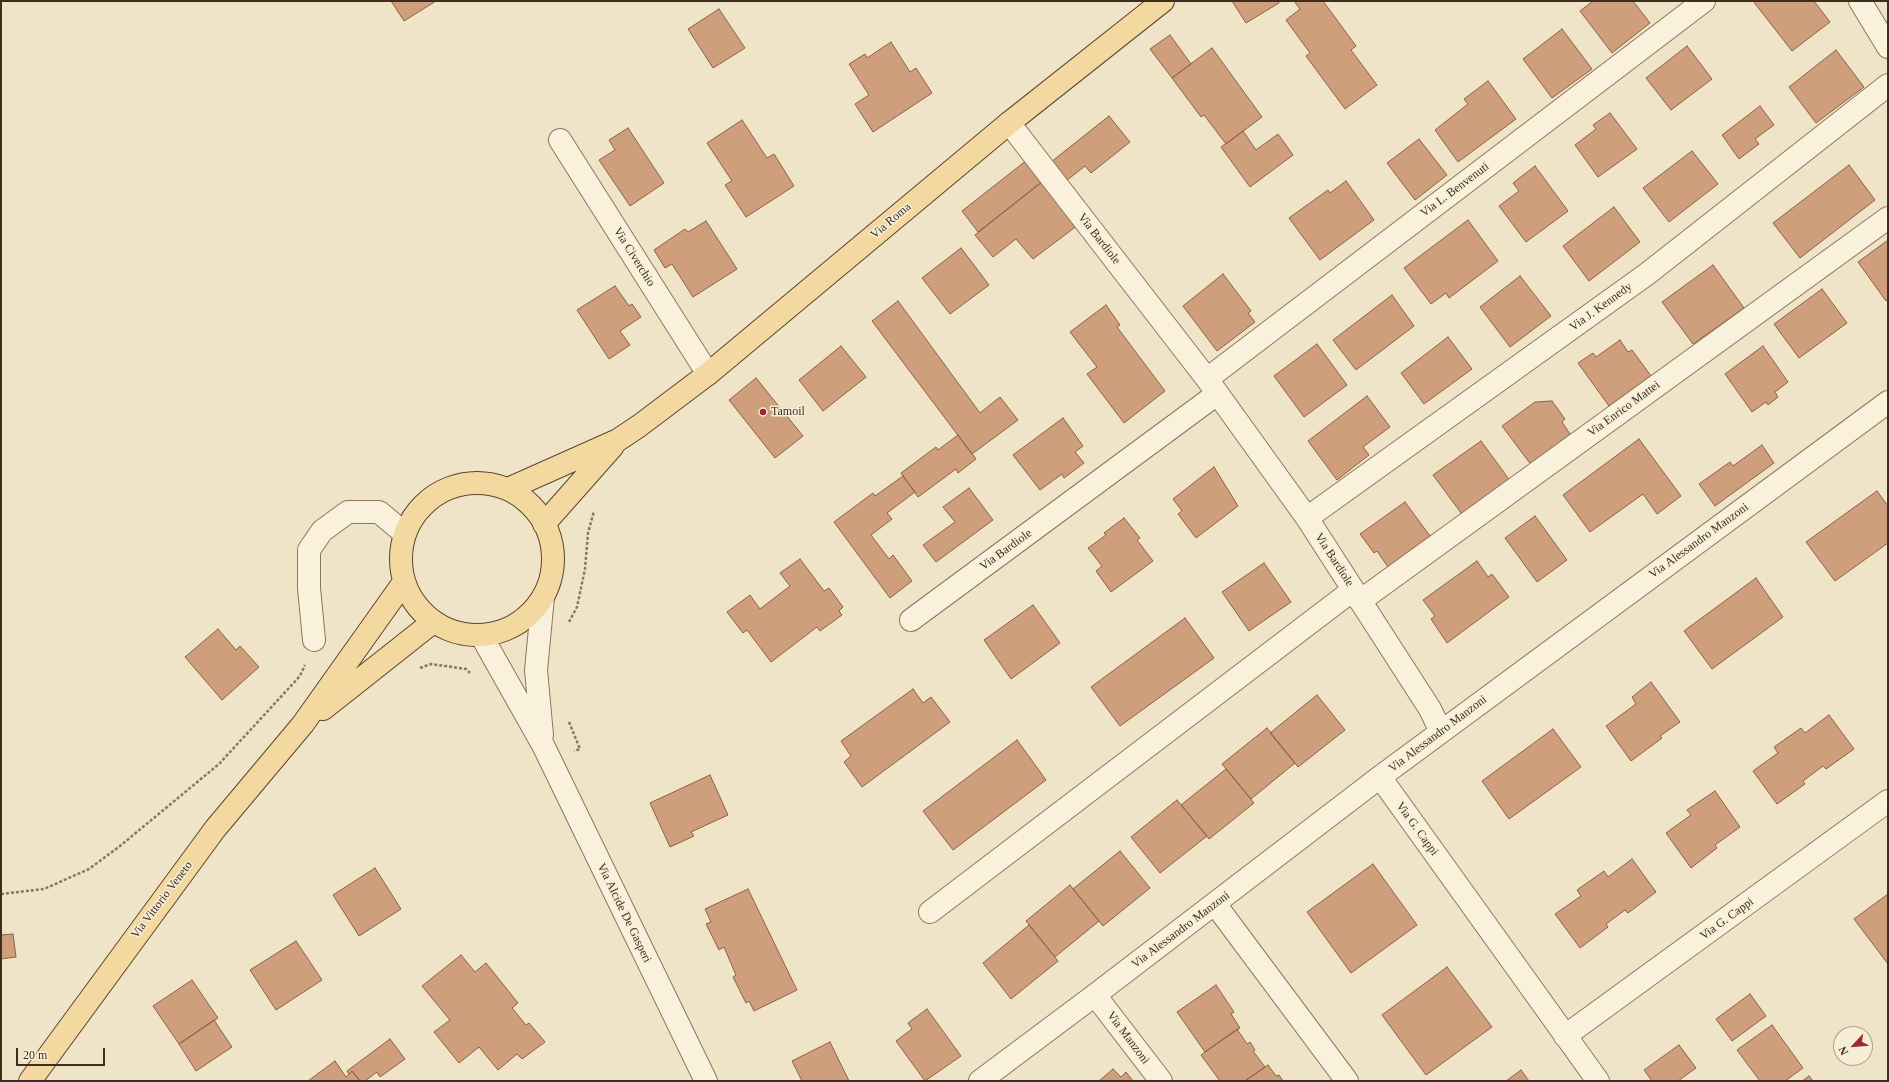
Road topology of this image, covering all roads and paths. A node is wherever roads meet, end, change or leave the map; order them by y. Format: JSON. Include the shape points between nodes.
{"nodes":[{"id":1,"x":1163,"y":1,"type":"edge"},
{"id":2,"x":1704,"y":1,"type":"edge"},
{"id":3,"x":1860,"y":1,"type":"edge"},
{"id":4,"x":1885,"y":34,"type":"edge"},
{"id":5,"x":1888,"y":85,"type":"edge"},
{"id":6,"x":1009,"y":123,"type":"junction"},
{"id":7,"x":560,"y":140,"type":"dead end"},
{"id":8,"x":1888,"y":218,"type":"edge"},
{"id":9,"x":708,"y":374,"type":"junction"},
{"id":10,"x":1212,"y":386,"type":"junction"},
{"id":11,"x":1888,"y":402,"type":"edge"},
{"id":12,"x":618,"y":440,"type":"junction"},
{"id":13,"x":508,"y":489,"type":"junction"},
{"id":14,"x":1307,"y":518,"type":"junction"},
{"id":15,"x":544,"y":524,"type":"junction"},
{"id":16,"x":404,"y":533,"type":"junction"},
{"id":17,"x":404,"y":582,"type":"junction"},
{"id":18,"x":1357,"y":595,"type":"junction"},
{"id":19,"x":543,"y":597,"type":"junction"},
{"id":20,"x":911,"y":620,"type":"dead end"},
{"id":21,"x":434,"y":622,"type":"junction"},
{"id":22,"x":481,"y":635,"type":"junction"},
{"id":23,"x":314,"y":640,"type":"joint"},
{"id":24,"x":303,"y":724,"type":"junction"},
{"id":25,"x":1440,"y":732,"type":"junction"},
{"id":26,"x":543,"y":744,"type":"junction"},
{"id":27,"x":1380,"y":777,"type":"junction"},
{"id":28,"x":1888,"y":801,"type":"edge"},
{"id":29,"x":1,"y":894,"type":"edge"},
{"id":30,"x":1215,"y":904,"type":"junction"},
{"id":31,"x":930,"y":912,"type":"dead end"},
{"id":32,"x":1095,"y":995,"type":"junction"},
{"id":33,"x":1565,"y":1036,"type":"junction"},
{"id":34,"x":986,"y":1076,"type":"edge"},
{"id":35,"x":30,"y":1081,"type":"edge"},
{"id":36,"x":706,"y":1081,"type":"edge"},
{"id":37,"x":1160,"y":1081,"type":"edge"},
{"id":38,"x":1347,"y":1081,"type":"edge"},
{"id":39,"x":1598,"y":1081,"type":"edge"}],
"edges":[{"from":1,"to":6,"type":"main road","name":"Via Roma"},
{"from":2,"to":10,"type":"street","name":"Via L. Benvenuti"},
{"from":3,"to":4,"type":"street"},
{"from":5,"to":14,"type":"street","name":"Via J. Kennedy","via":[[1647,274]]},
{"from":6,"to":9,"type":"main road","name":"Via Roma"},
{"from":6,"to":10,"type":"street","name":"Via Bardiole"},
{"from":7,"to":9,"type":"street","name":"Via Civerchio"},
{"from":8,"to":18,"type":"street","name":"Via Enrico Mattei"},
{"from":9,"to":12,"type":"main road","name":"Via Roma"},
{"from":10,"to":14,"type":"street","name":"Via Bardiole"},
{"from":10,"to":20,"type":"street","name":"Via Bardiole"},
{"from":11,"to":25,"type":"street","name":"Via Alessandro Manzoni"},
{"from":12,"to":13,"type":"main road"},
{"from":12,"to":15,"type":"main road"},
{"from":13,"to":15,"type":"main road","via":[[529,504]]},
{"from":13,"to":16,"type":"main road","via":[[484,482],[459,484],[436,494],[417,511]]},
{"from":14,"to":18,"type":"street","name":"Via Bardiole"},
{"from":15,"to":19,"type":"main road","via":[[552,548],[552,573]]},
{"from":16,"to":17,"type":"main road","via":[[400,557]]},
{"from":16,"to":23,"type":"street","via":[[380,512],[348,512],[322,531],[309,550],[309,588]]},
{"from":17,"to":21,"type":"main road","via":[[416,604]]},
{"from":17,"to":24,"type":"main road"},
{"from":18,"to":25,"type":"street","name":"Via Bardiole","via":[[1430,709]]},
{"from":18,"to":31,"type":"street","name":"Via Enrico Mattei"},
{"from":19,"to":22,"type":"main road","via":[[527,616],[506,630]]},
{"from":19,"to":26,"type":"street","name":"Via Alcide De Gasperi","via":[[536,670]]},
{"from":21,"to":22,"type":"main road","via":[[456,632]]},
{"from":21,"to":24,"type":"main road"},
{"from":22,"to":26,"type":"street","name":"Via Alcide De Gasperi"},
{"from":23,"to":29,"type":"path","via":[[300,676],[219,764],[146,826],[89,869],[44,889]]},
{"from":24,"to":35,"type":"main road","name":"Via Vittorio Veneto","via":[[215,829]]},
{"from":25,"to":27,"type":"street","name":"Via Alessandro Manzoni"},
{"from":26,"to":36,"type":"street","name":"Via Alcide De Gasperi"},
{"from":27,"to":30,"type":"street","name":"Via Alessandro Manzoni"},
{"from":27,"to":33,"type":"street","name":"Via G. Cappi"},
{"from":28,"to":33,"type":"street","name":"Via G. Cappi"},
{"from":30,"to":32,"type":"street","name":"Via Alessandro Manzoni"},
{"from":30,"to":38,"type":"street"},
{"from":32,"to":34,"type":"street","name":"Via Alessandro Manzoni"},
{"from":32,"to":37,"type":"street","name":"Via Manzoni"},
{"from":33,"to":39,"type":"street","name":"Via G. Cappi"}]}
